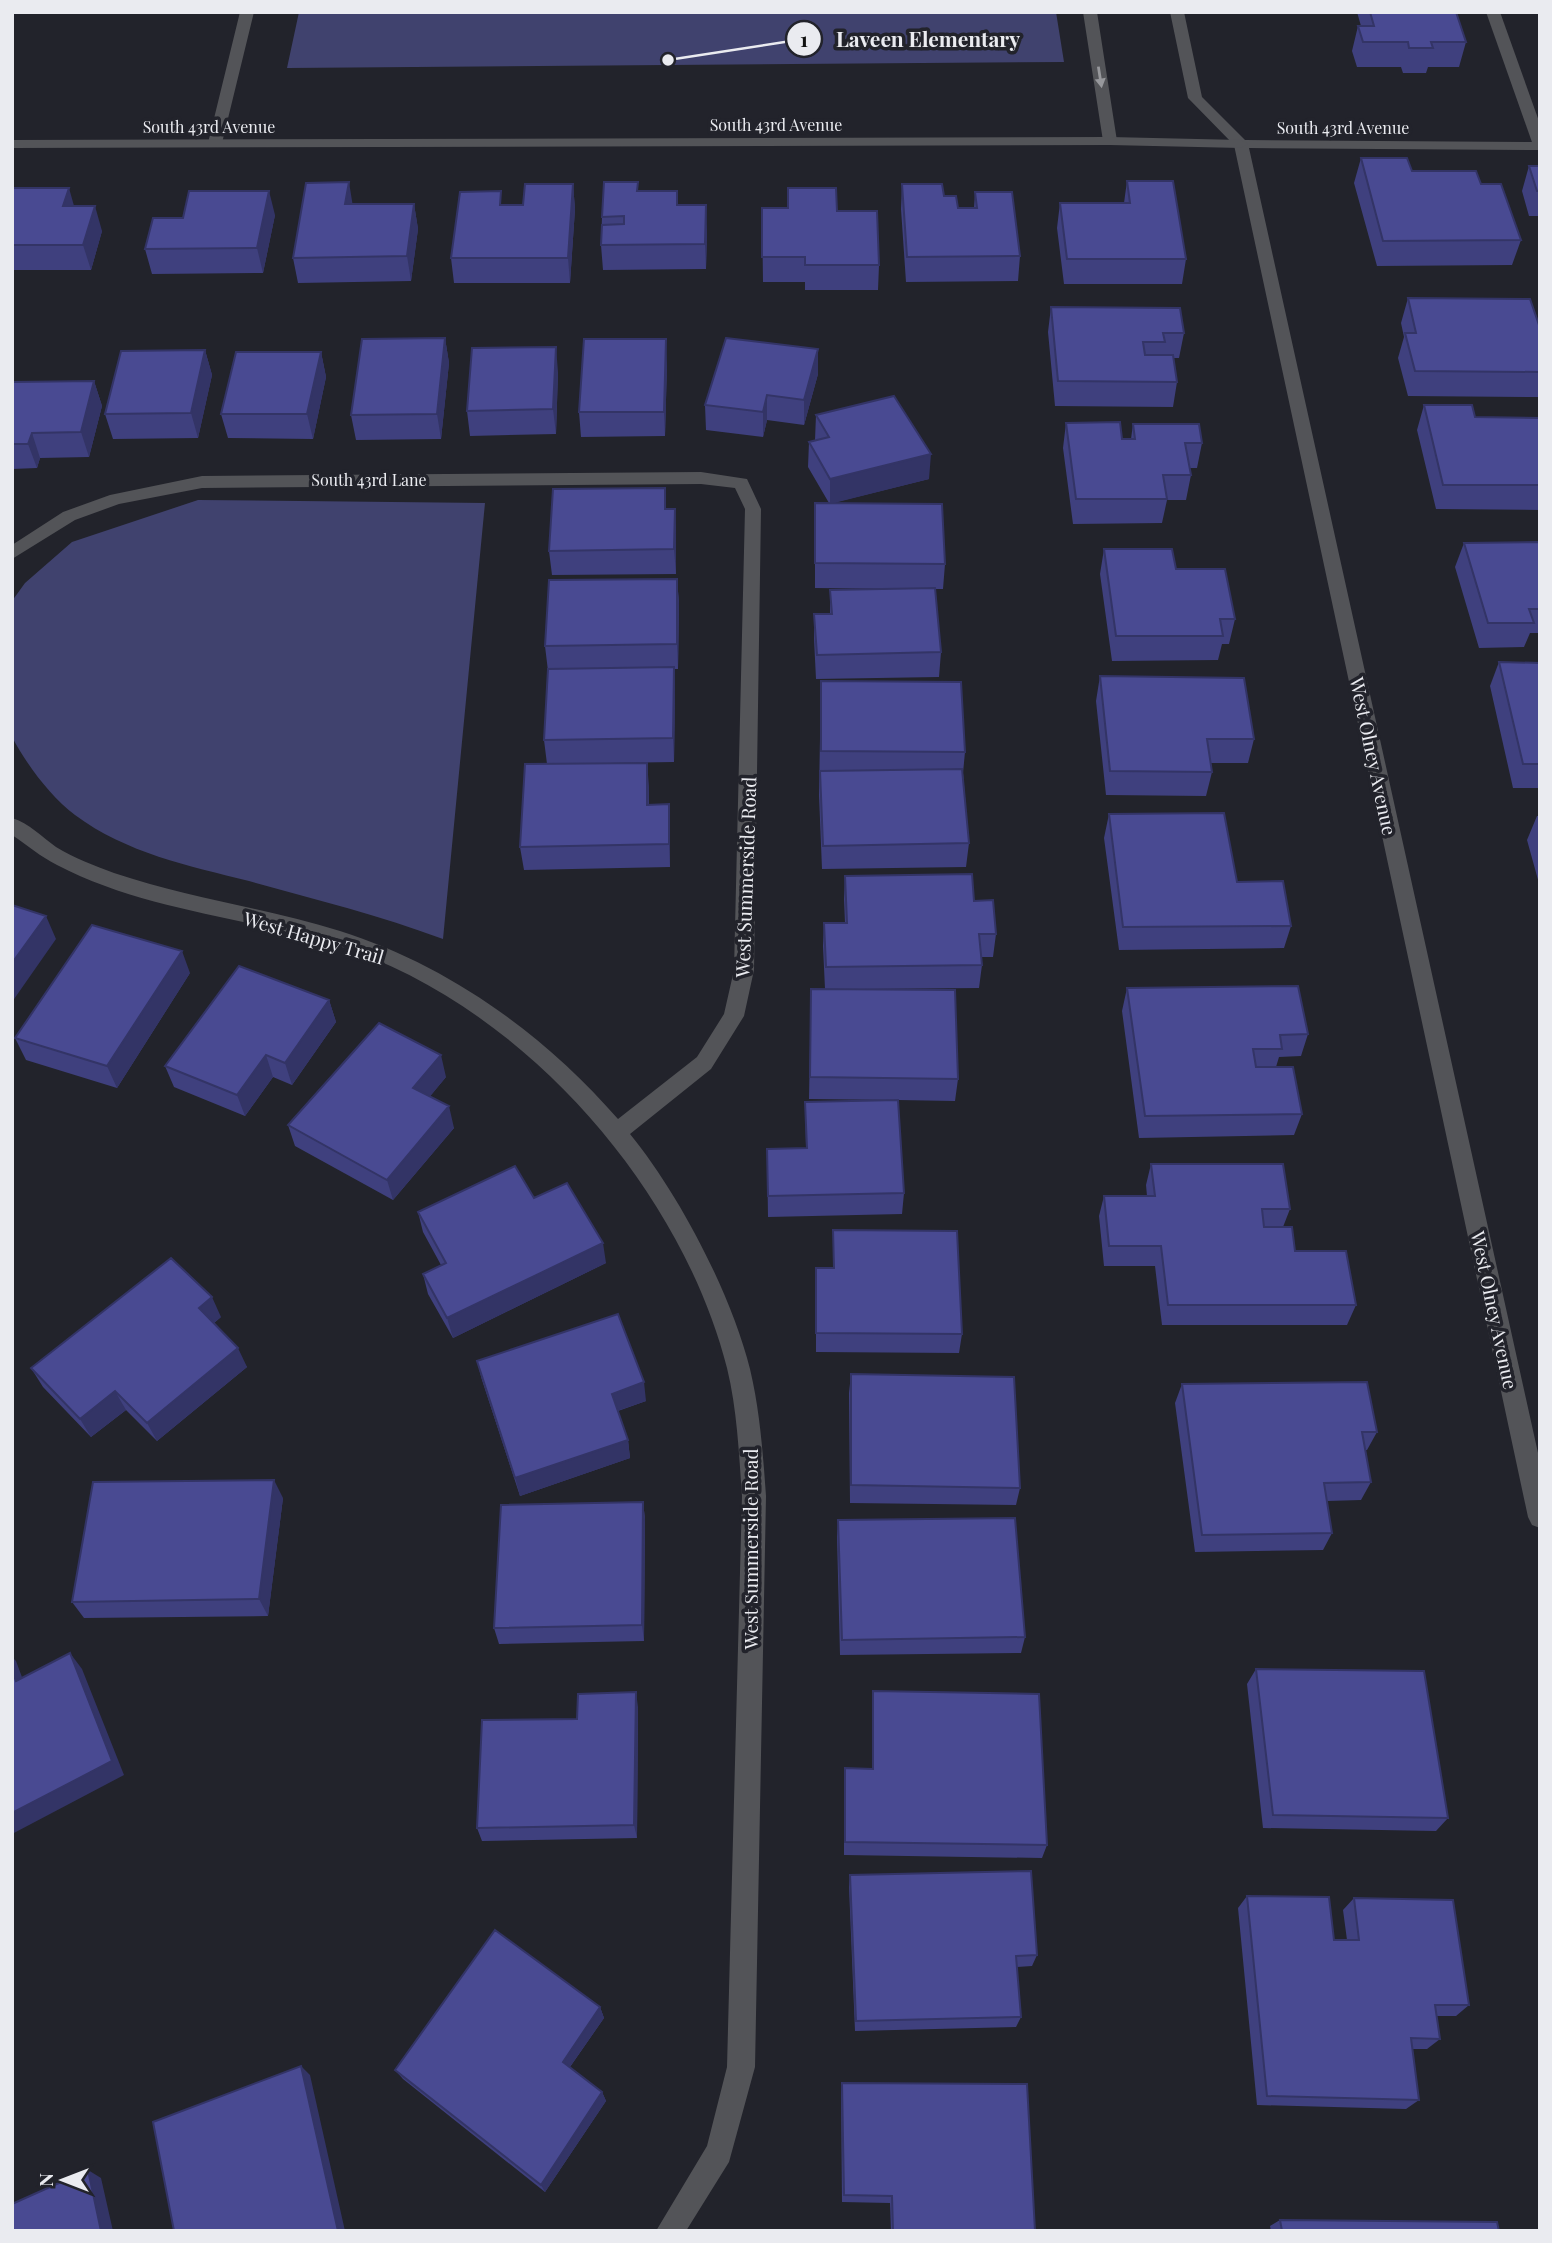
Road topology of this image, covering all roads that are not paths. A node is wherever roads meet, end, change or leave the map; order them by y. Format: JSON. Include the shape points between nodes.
{"nodes":[{"id":1,"x":247,"y":12,"type":"edge"},
{"id":2,"x":1090,"y":12,"type":"edge"},
{"id":3,"x":1177,"y":12,"type":"edge"},
{"id":4,"x":1493,"y":12,"type":"edge"},
{"id":5,"x":1110,"y":141,"type":"junction"},
{"id":6,"x":215,"y":143,"type":"junction"},
{"id":7,"x":12,"y":144,"type":"edge"},
{"id":8,"x":1241,"y":144,"type":"junction"},
{"id":9,"x":1540,"y":146,"type":"edge"},
{"id":10,"x":741,"y":483,"type":"joint"},
{"id":11,"x":14,"y":549,"type":"edge"},
{"id":12,"x":12,"y":825,"type":"edge"},
{"id":13,"x":618,"y":1131,"type":"junction"},
{"id":14,"x":1540,"y":1517,"type":"edge"},
{"id":15,"x":670,"y":2231,"type":"edge"}],
"edges":[{"from":1,"to":6,"type":"street"},
{"from":2,"to":5,"type":"street","one_way":true},
{"from":3,"to":8,"type":"street","via":[[1195,98]]},
{"from":4,"to":9,"type":"street"},
{"from":5,"to":6,"type":"street","name":"South 43rd Avenue"},
{"from":5,"to":8,"type":"street","name":"South 43rd Avenue"},
{"from":6,"to":7,"type":"street","name":"South 43rd Avenue"},
{"from":8,"to":9,"type":"street","name":"South 43rd Avenue"},
{"from":8,"to":14,"type":"street","name":"West Olney Avenue"},
{"from":10,"to":11,"type":"street","name":"South 43rd Lane","via":[[701,478],[202,482],[104,503],[69,516]]},
{"from":10,"to":13,"type":"street","name":"West Summerside Road","via":[[752,509],[744,970],[734,1016],[704,1063]]},
{"from":12,"to":13,"type":"street","name":"West Happy Trail","via":[[65,861],[164,897],[377,951],[423,974],[512,1030],[563,1072]]},
{"from":13,"to":15,"type":"street","name":"West Summerside Road","via":[[668,1204],[705,1273],[738,1370],[749,1434],[753,1510],[741,2067],[719,2152]]}]}
